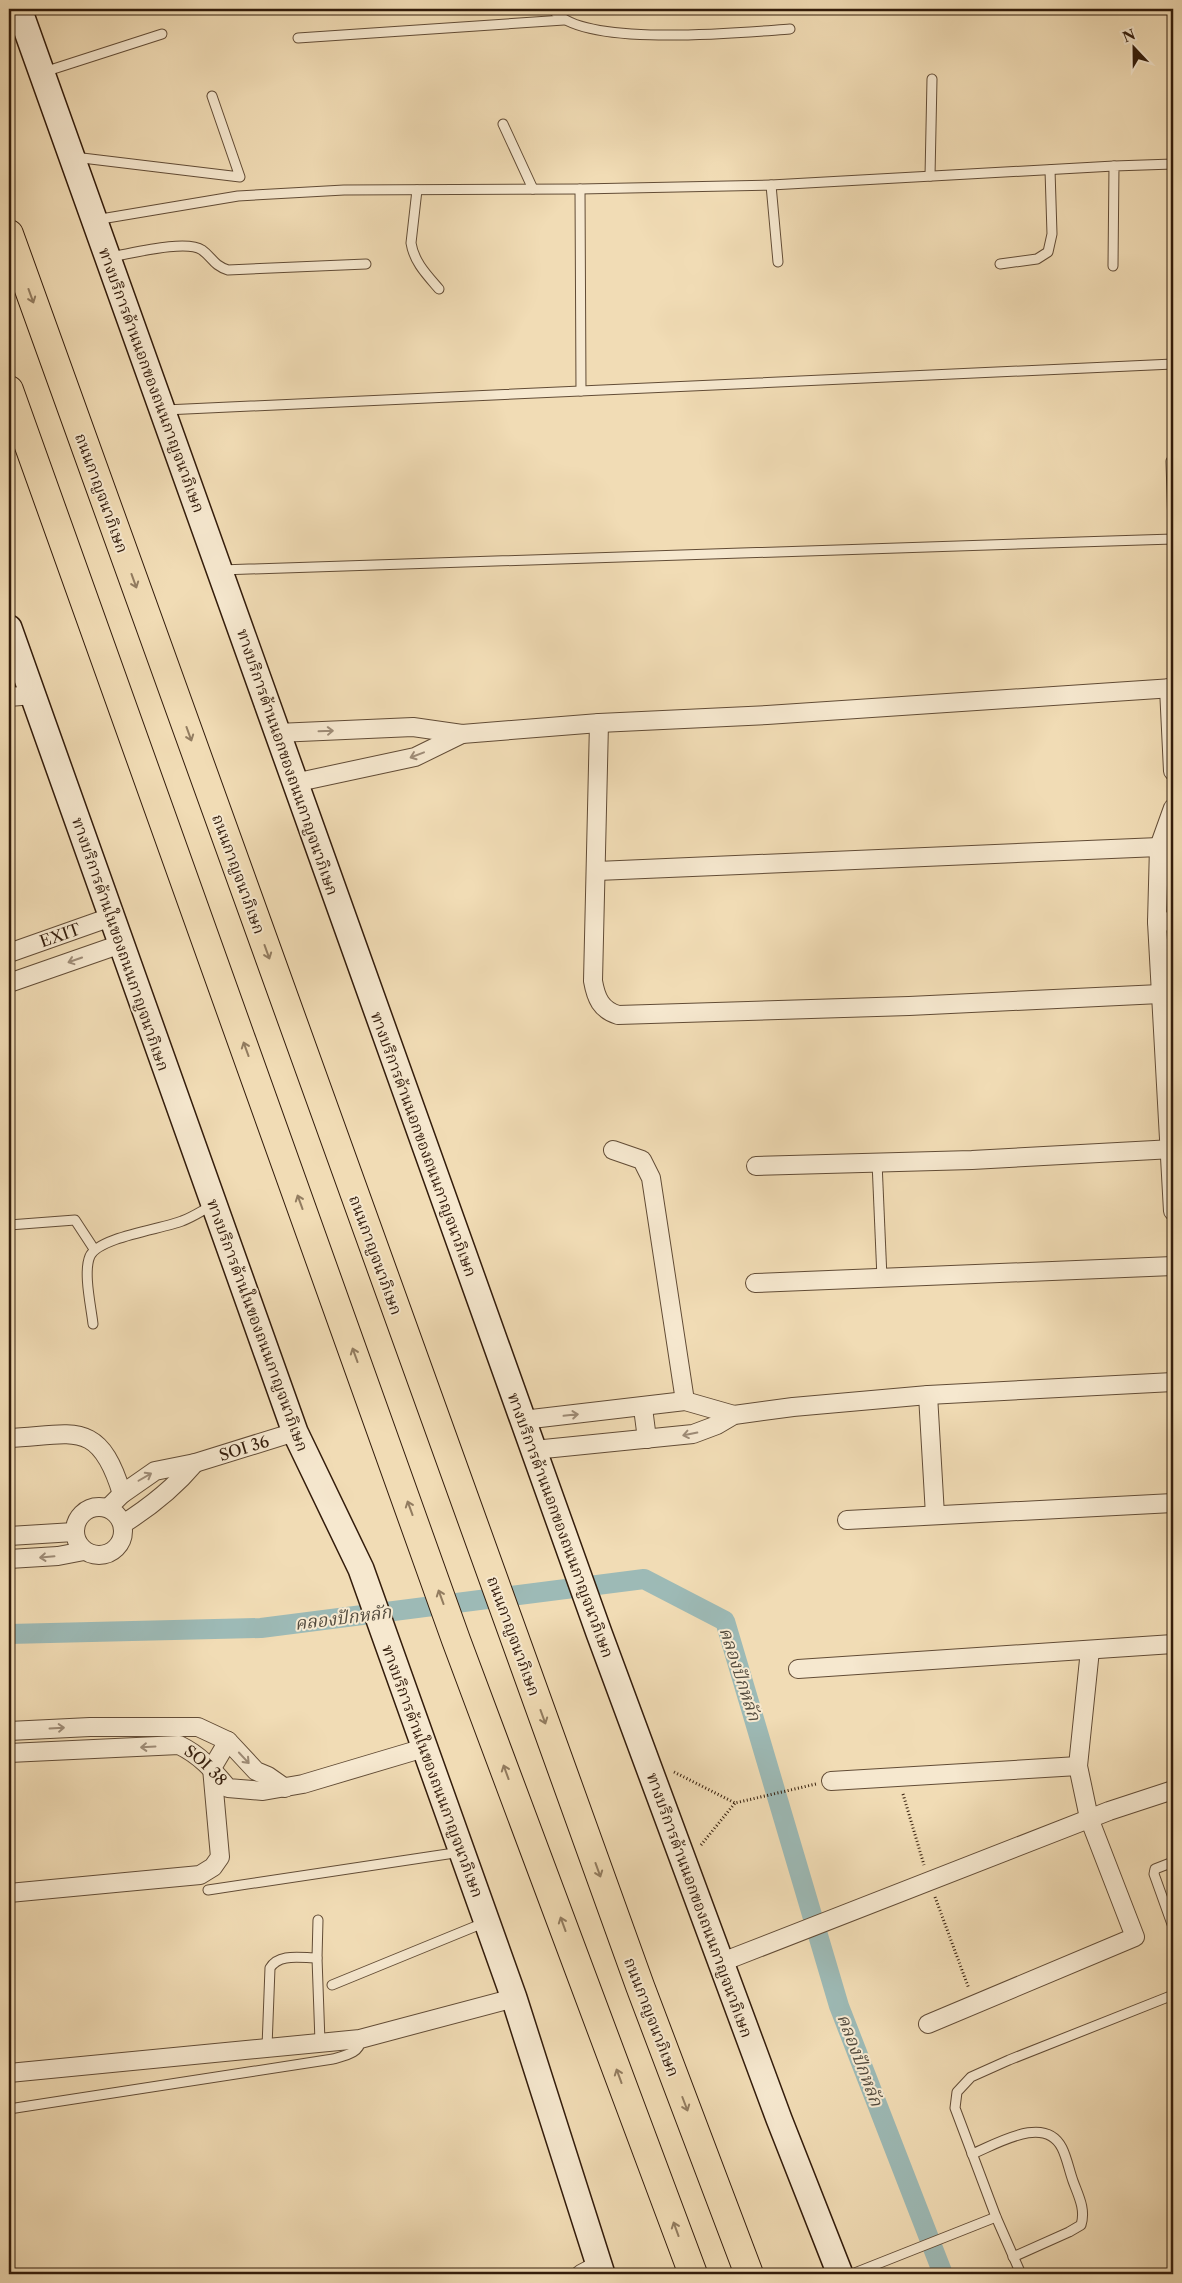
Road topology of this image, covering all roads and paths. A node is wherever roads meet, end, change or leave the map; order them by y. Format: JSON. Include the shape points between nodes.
{"nodes":[{"id":1,"x":18,"y":9,"type":"edge"},
{"id":2,"x":553,"y":9,"type":"edge"},
{"id":3,"x":564,"y":20,"type":"junction"},
{"id":4,"x":790,"y":29,"type":"dead end"},
{"id":5,"x":162,"y":34,"type":"dead end"},
{"id":6,"x":298,"y":38,"type":"dead end"},
{"id":7,"x":42,"y":72,"type":"junction"},
{"id":8,"x":932,"y":79,"type":"dead end"},
{"id":9,"x":212,"y":96,"type":"dead end"},
{"id":10,"x":503,"y":124,"type":"dead end"},
{"id":11,"x":72,"y":156,"type":"junction"},
{"id":12,"x":1173,"y":164,"type":"edge"},
{"id":13,"x":1114,"y":166,"type":"junction"},
{"id":14,"x":1050,"y":170,"type":"junction"},
{"id":15,"x":930,"y":176,"type":"junction"},
{"id":16,"x":771,"y":185,"type":"junction"},
{"id":17,"x":533,"y":188,"type":"junction"},
{"id":18,"x":580,"y":189,"type":"junction"},
{"id":19,"x":417,"y":190,"type":"junction"},
{"id":20,"x":94,"y":220,"type":"junction"},
{"id":21,"x":9,"y":234,"type":"edge"},
{"id":22,"x":108,"y":257,"type":"junction"},
{"id":23,"x":778,"y":262,"type":"dead end"},
{"id":24,"x":366,"y":264,"type":"dead end"},
{"id":25,"x":1000,"y":264,"type":"dead end"},
{"id":26,"x":1113,"y":266,"type":"dead end"},
{"id":27,"x":439,"y":289,"type":"dead end"},
{"id":28,"x":1173,"y":364,"type":"edge"},
{"id":29,"x":9,"y":390,"type":"edge"},
{"id":30,"x":581,"y":391,"type":"junction"},
{"id":31,"x":163,"y":410,"type":"junction"},
{"id":32,"x":1171,"y":461,"type":"dead end"},
{"id":33,"x":1173,"y":527,"type":"edge"},
{"id":34,"x":1173,"y":539,"type":"edge"},
{"id":35,"x":220,"y":570,"type":"junction"},
{"id":36,"x":9,"y":628,"type":"edge"},
{"id":37,"x":1171,"y":688,"type":"edge"},
{"id":38,"x":21,"y":696,"type":"edge"},
{"id":39,"x":599,"y":723,"type":"junction"},
{"id":40,"x":277,"y":732,"type":"junction"},
{"id":41,"x":462,"y":734,"type":"junction"},
{"id":42,"x":1173,"y":771,"type":"edge"},
{"id":43,"x":294,"y":783,"type":"junction"},
{"id":44,"x":1173,"y":808,"type":"edge"},
{"id":45,"x":1159,"y":847,"type":"junction"},
{"id":46,"x":597,"y":871,"type":"junction"},
{"id":47,"x":111,"y":917,"type":"junction"},
{"id":48,"x":1165,"y":921,"type":"edge"},
{"id":49,"x":121,"y":944,"type":"junction"},
{"id":50,"x":9,"y":953,"type":"edge"},
{"id":51,"x":9,"y":984,"type":"edge"},
{"id":52,"x":1160,"y":994,"type":"junction"},
{"id":53,"x":1168,"y":1033,"type":"edge"},
{"id":54,"x":1171,"y":1149,"type":"edge"},
{"id":55,"x":613,"y":1150,"type":"dead end"},
{"id":56,"x":877,"y":1162,"type":"junction"},
{"id":57,"x":756,"y":1166,"type":"dead end"},
{"id":58,"x":213,"y":1204,"type":"junction"},
{"id":59,"x":1173,"y":1212,"type":"edge"},
{"id":60,"x":9,"y":1225,"type":"edge"},
{"id":61,"x":94,"y":1249,"type":"junction"},
{"id":62,"x":1173,"y":1266,"type":"edge"},
{"id":63,"x":882,"y":1278,"type":"junction"},
{"id":64,"x":756,"y":1283,"type":"dead end"},
{"id":65,"x":94,"y":1324,"type":"dead end"},
{"id":66,"x":1173,"y":1382,"type":"edge"},
{"id":67,"x":928,"y":1395,"type":"junction"},
{"id":68,"x":685,"y":1401,"type":"junction"},
{"id":69,"x":643,"y":1408,"type":"junction"},
{"id":70,"x":734,"y":1414,"type":"junction"},
{"id":71,"x":523,"y":1420,"type":"junction"},
{"id":72,"x":295,"y":1432,"type":"junction"},
{"id":73,"x":9,"y":1438,"type":"edge"},
{"id":74,"x":647,"y":1439,"type":"junction"},
{"id":75,"x":534,"y":1450,"type":"junction"},
{"id":76,"x":195,"y":1463,"type":"junction"},
{"id":77,"x":122,"y":1494,"type":"junction"},
{"id":78,"x":1173,"y":1503,"type":"edge"},
{"id":79,"x":108,"y":1508,"type":"junction"},
{"id":80,"x":935,"y":1515,"type":"junction"},
{"id":81,"x":848,"y":1520,"type":"dead end"},
{"id":82,"x":123,"y":1524,"type":"junction"},
{"id":83,"x":74,"y":1532,"type":"junction"},
{"id":84,"x":9,"y":1536,"type":"edge"},
{"id":85,"x":84,"y":1551,"type":"junction"},
{"id":86,"x":9,"y":1559,"type":"edge"},
{"id":87,"x":1173,"y":1644,"type":"edge"},
{"id":88,"x":1090,"y":1650,"type":"junction"},
{"id":89,"x":798,"y":1669,"type":"dead end"},
{"id":90,"x":182,"y":1728,"type":"junction"},
{"id":91,"x":9,"y":1731,"type":"edge"},
{"id":92,"x":228,"y":1741,"type":"junction"},
{"id":93,"x":179,"y":1745,"type":"junction"},
{"id":94,"x":424,"y":1748,"type":"junction"},
{"id":95,"x":9,"y":1754,"type":"edge"},
{"id":96,"x":647,"y":1759,"type":"junction"},
{"id":97,"x":1078,"y":1766,"type":"junction"},
{"id":98,"x":212,"y":1768,"type":"junction"},
{"id":99,"x":898,"y":1777,"type":"junction"},
{"id":100,"x":831,"y":1781,"type":"joint"},
{"id":101,"x":285,"y":1788,"type":"junction"},
{"id":102,"x":1173,"y":1790,"type":"edge"},
{"id":103,"x":735,"y":1803,"type":"junction"},
{"id":104,"x":1089,"y":1818,"type":"junction"},
{"id":105,"x":462,"y":1852,"type":"junction"},
{"id":106,"x":1173,"y":1862,"type":"edge"},
{"id":107,"x":685,"y":1865,"type":"junction"},
{"id":108,"x":929,"y":1881,"type":"junction"},
{"id":109,"x":208,"y":1890,"type":"dead end"},
{"id":110,"x":9,"y":1893,"type":"edge"},
{"id":111,"x":318,"y":1920,"type":"dead end"},
{"id":112,"x":487,"y":1922,"type":"junction"},
{"id":113,"x":1173,"y":1927,"type":"edge"},
{"id":114,"x":316,"y":1958,"type":"junction"},
{"id":115,"x":722,"y":1962,"type":"junction"},
{"id":116,"x":332,"y":1984,"type":"dead end"},
{"id":117,"x":1173,"y":1995,"type":"edge"},
{"id":118,"x":514,"y":1998,"type":"junction"},
{"id":119,"x":975,"y":2004,"type":"junction"},
{"id":120,"x":928,"y":2024,"type":"dead end"},
{"id":121,"x":360,"y":2039,"type":"junction"},
{"id":122,"x":320,"y":2042,"type":"junction"},
{"id":123,"x":267,"y":2047,"type":"junction"},
{"id":124,"x":9,"y":2073,"type":"edge"},
{"id":125,"x":9,"y":2109,"type":"edge"},
{"id":126,"x":972,"y":2154,"type":"junction"},
{"id":127,"x":996,"y":2217,"type":"junction"},
{"id":128,"x":1013,"y":2257,"type":"junction"},
{"id":129,"x":594,"y":2271,"type":"edge"},
{"id":130,"x":1173,"y":2272,"type":"edge"},
{"id":131,"x":693,"y":2274,"type":"edge"},
{"id":132,"x":749,"y":2274,"type":"edge"},
{"id":133,"x":840,"y":2274,"type":"edge"},
{"id":134,"x":852,"y":2274,"type":"edge"},
{"id":135,"x":1021,"y":2274,"type":"edge"},
{"id":136,"x":1167,"y":2274,"type":"edge"}],
"edges":[{"from":1,"to":7,"type":"main road","name":"ทางบริการด้านนอกของถนนกาญจนาภิเษก"},
{"from":2,"to":3,"type":"lane"},
{"from":3,"to":4,"type":"lane","via":[[581,27],[678,36]]},
{"from":3,"to":6,"type":"lane"},
{"from":5,"to":7,"type":"lane"},
{"from":7,"to":11,"type":"main road","name":"ทางบริการด้านนอกของถนนกาญจนาภิเษก"},
{"from":8,"to":15,"type":"lane"},
{"from":9,"to":11,"type":"lane","via":[[240,177]]},
{"from":10,"to":17,"type":"lane"},
{"from":11,"to":20,"type":"main road","name":"ทางบริการด้านนอกของถนนกาญจนาภิเษก"},
{"from":12,"to":13,"type":"lane"},
{"from":13,"to":14,"type":"lane"},
{"from":13,"to":26,"type":"lane"},
{"from":14,"to":15,"type":"lane"},
{"from":14,"to":25,"type":"lane","via":[[1052,234],[1048,252],[1037,259]]},
{"from":15,"to":16,"type":"lane"},
{"from":16,"to":18,"type":"lane"},
{"from":16,"to":23,"type":"lane"},
{"from":17,"to":18,"type":"lane"},
{"from":17,"to":19,"type":"lane"},
{"from":18,"to":30,"type":"lane"},
{"from":19,"to":20,"type":"lane","via":[[238,196]]},
{"from":19,"to":27,"type":"lane","via":[[412,251]]},
{"from":20,"to":22,"type":"main road","name":"ทางบริการด้านนอกของถนนกาญจนาภิเษก"},
{"from":21,"to":132,"type":"highway","name":"ถนนกาญจนาภิเษก","one_way":true,"via":[[640,1986]]},
{"from":22,"to":24,"type":"lane","via":[[186,245],[201,249],[217,266],[228,270]]},
{"from":22,"to":31,"type":"main road","name":"ทางบริการด้านนอกของถนนกาญจนาภิเษก"},
{"from":28,"to":30,"type":"lane"},
{"from":131,"to":29,"type":"highway","one_way":true,"via":[[456,1640]]},
{"from":30,"to":31,"type":"lane"},
{"from":31,"to":35,"type":"main road","name":"ทางบริการด้านนอกของถนนกาญจนาภิเษก"},
{"from":32,"to":33,"type":"lane"},
{"from":34,"to":35,"type":"lane"},
{"from":35,"to":40,"type":"main road","name":"ทางบริการด้านนอกของถนนกาญจนาภิเษก"},
{"from":36,"to":38,"type":"main road","name":"ทางบริการด้านในของถนนกาญจนาภิเษก"},
{"from":37,"to":39,"type":"street"},
{"from":37,"to":42,"type":"street"},
{"from":38,"to":47,"type":"main road","name":"ทางบริการด้านในของถนนกาญจนาภิเษก"},
{"from":39,"to":41,"type":"street"},
{"from":39,"to":46,"type":"street"},
{"from":40,"to":41,"type":"street","one_way":true,"via":[[413,727]]},
{"from":40,"to":43,"type":"main road","name":"ทางบริการด้านนอกของถนนกาญจนาภิเษก"},
{"from":41,"to":43,"type":"street","one_way":true,"via":[[415,756]]},
{"from":43,"to":71,"type":"main road","name":"ทางบริการด้านนอกของถนนกาญจนาภิเษก"},
{"from":44,"to":45,"type":"street"},
{"from":45,"to":46,"type":"street"},
{"from":45,"to":48,"type":"street"},
{"from":46,"to":52,"type":"street","via":[[593,981],[601,1006],[618,1015]]},
{"from":47,"to":49,"type":"main road","name":"ทางบริการด้านในของถนนกาญจนาภิเษก"},
{"from":47,"to":50,"type":"street","name":"EXIT"},
{"from":48,"to":52,"type":"street"},
{"from":49,"to":51,"type":"street","one_way":true},
{"from":49,"to":58,"type":"main road","name":"ทางบริการด้านในของถนนกาญจนาภิเษก"},
{"from":52,"to":53,"type":"street"},
{"from":53,"to":54,"type":"street"},
{"from":54,"to":56,"type":"street"},
{"from":54,"to":59,"type":"street"},
{"from":55,"to":68,"type":"street","via":[[642,1160],[650,1178]]},
{"from":56,"to":57,"type":"street"},
{"from":56,"to":63,"type":"lane"},
{"from":58,"to":61,"type":"lane","via":[[184,1220],[110,1241]]},
{"from":58,"to":72,"type":"main road","name":"ทางบริการด้านในของถนนกาญจนาภิเษก"},
{"from":60,"to":61,"type":"lane","via":[[75,1220]]},
{"from":61,"to":65,"type":"lane","via":[[87,1270]]},
{"from":62,"to":63,"type":"street"},
{"from":63,"to":64,"type":"street"},
{"from":66,"to":67,"type":"street"},
{"from":67,"to":70,"type":"street"},
{"from":67,"to":80,"type":"street"},
{"from":68,"to":69,"type":"street"},
{"from":68,"to":70,"type":"street"},
{"from":71,"to":69,"type":"street","one_way":true},
{"from":69,"to":74,"type":"street"},
{"from":70,"to":74,"type":"street","one_way":true,"via":[[693,1434]]},
{"from":71,"to":75,"type":"main road","name":"ทางบริการด้านนอกของถนนกาญจนาภิเษก"},
{"from":72,"to":76,"type":"street","name":"SOI 36"},
{"from":72,"to":94,"type":"main road","name":"ทางบริการด้านในของถนนกาญจนาภิเษก","via":[[361,1569]]},
{"from":73,"to":77,"type":"street","via":[[84,1436],[95,1442],[107,1457]]},
{"from":74,"to":75,"type":"street"},
{"from":75,"to":96,"type":"main road","name":"ทางบริการด้านนอกของถนนกาญจนาภิเษก"},
{"from":77,"to":76,"type":"street","name":"SOI 36","one_way":true,"via":[[155,1471]]},
{"from":76,"to":82,"type":"street","via":[[180,1481]]},
{"from":77,"to":79,"type":"street","name":"SOI 36"},
{"from":78,"to":80,"type":"street"},
{"from":79,"to":82,"type":"street","via":[[118,1514]]},
{"from":79,"to":83,"type":"street","via":[[99,1506],[81,1514]]},
{"from":80,"to":81,"type":"street"},
{"from":82,"to":85,"type":"street","via":[[124,1533],[117,1548],[101,1556]]},
{"from":83,"to":84,"type":"street"},
{"from":83,"to":85,"type":"street"},
{"from":85,"to":86,"type":"street","one_way":true},
{"from":87,"to":88,"type":"street"},
{"from":88,"to":89,"type":"street"},
{"from":88,"to":97,"type":"street"},
{"from":91,"to":90,"type":"street","one_way":true,"via":[[90,1727]]},
{"from":90,"to":92,"type":"street","via":[[198,1728]]},
{"from":90,"to":93,"type":"street"},
{"from":92,"to":98,"type":"street"},
{"from":92,"to":101,"type":"street","one_way":true,"via":[[256,1771]]},
{"from":93,"to":95,"type":"street","name":"SOI 38","one_way":true},
{"from":93,"to":98,"type":"street","name":"SOI 38"},
{"from":94,"to":101,"type":"street","name":"SOI 38"},
{"from":94,"to":105,"type":"main road","name":"ทางบริการด้านในของถนนกาญจนาภิเษก"},
{"from":96,"to":103,"type":"path"},
{"from":96,"to":107,"type":"main road","name":"ทางบริการด้านนอกของถนนกาญจนาภิเษก"},
{"from":97,"to":99,"type":"street"},
{"from":97,"to":104,"type":"street"},
{"from":98,"to":101,"type":"street","name":"SOI 38","via":[[228,1788]]},
{"from":98,"to":110,"type":"street","via":[[220,1842],[220,1857],[213,1868],[200,1875]]},
{"from":99,"to":100,"type":"street"},
{"from":99,"to":108,"type":"path"},
{"from":100,"to":103,"type":"path"},
{"from":102,"to":104,"type":"street"},
{"from":103,"to":107,"type":"path"},
{"from":104,"to":108,"type":"street"},
{"from":104,"to":119,"type":"street","via":[[1135,1937]]},
{"from":105,"to":109,"type":"lane"},
{"from":105,"to":112,"type":"main road","name":"ทางบริการด้านในของถนนกาญจนาภิเษก"},
{"from":106,"to":113,"type":"lane","via":[[1156,1869],[1154,1874]]},
{"from":107,"to":115,"type":"main road","name":"ทางบริการด้านนอกของถนนกาญจนาภิเษก"},
{"from":108,"to":115,"type":"street"},
{"from":108,"to":119,"type":"path"},
{"from":111,"to":114,"type":"lane"},
{"from":112,"to":116,"type":"lane"},
{"from":112,"to":118,"type":"main road","name":"ทางบริการด้านในของถนนกาญจนาภิเษก"},
{"from":114,"to":122,"type":"lane"},
{"from":114,"to":123,"type":"lane","via":[[285,1958],[274,1962],[270,1968]]},
{"from":115,"to":133,"type":"main road","name":"ทางบริการด้านนอกของถนนกาญจนาภิเษก"},
{"from":117,"to":126,"type":"lane","via":[[970,2077],[957,2092],[955,2108]]},
{"from":118,"to":121,"type":"street"},
{"from":118,"to":129,"type":"main road","name":"ทางบริการด้านในของถนนกาญจนาภิเษก"},
{"from":119,"to":120,"type":"street"},
{"from":121,"to":122,"type":"street"},
{"from":121,"to":125,"type":"lane","via":[[358,2048],[333,2059]]},
{"from":122,"to":123,"type":"street"},
{"from":123,"to":124,"type":"street"},
{"from":126,"to":127,"type":"lane"},
{"from":126,"to":128,"type":"lane","via":[[1029,2131],[1052,2136],[1061,2146],[1083,2209],[1081,2225]]},
{"from":127,"to":128,"type":"lane"},
{"from":127,"to":134,"type":"lane"},
{"from":128,"to":135,"type":"lane"},
{"from":130,"to":136,"type":"lane"}]}
